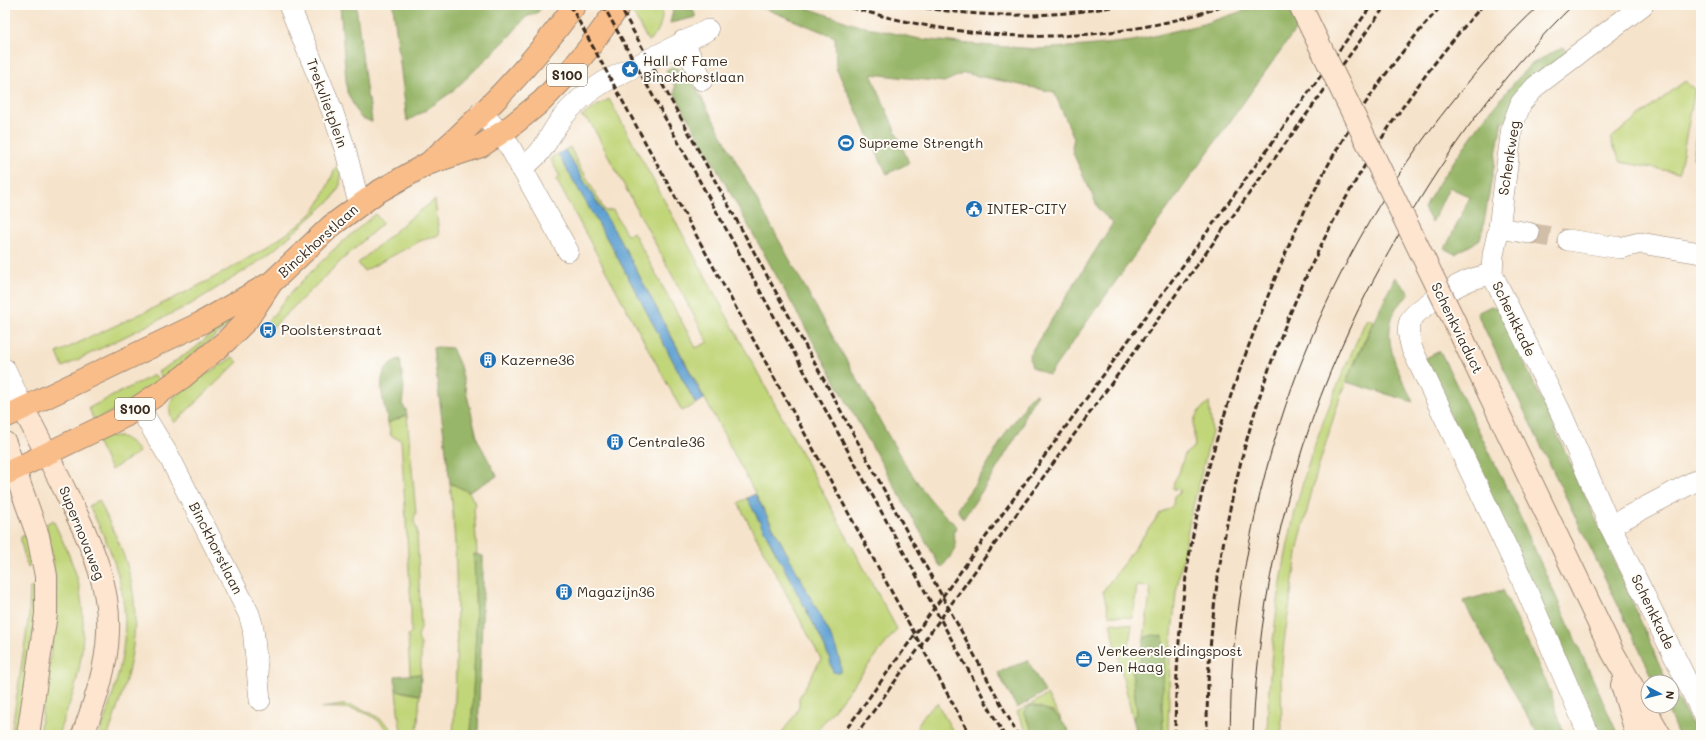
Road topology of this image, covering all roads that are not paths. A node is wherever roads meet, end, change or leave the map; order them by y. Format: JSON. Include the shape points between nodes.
{"nodes":[{"id":1,"x":289,"y":5,"type":"edge"},
{"id":2,"x":575,"y":5,"type":"edge"},
{"id":3,"x":620,"y":5,"type":"edge"},
{"id":4,"x":1300,"y":5,"type":"edge"},
{"id":5,"x":1642,"y":5,"type":"edge"},
{"id":6,"x":708,"y":30,"type":"dead end"},
{"id":7,"x":683,"y":41,"type":"junction"},
{"id":8,"x":702,"y":80,"type":"dead end"},
{"id":9,"x":481,"y":112,"type":"junction"},
{"id":10,"x":501,"y":133,"type":"junction"},
{"id":11,"x":427,"y":164,"type":"junction"},
{"id":12,"x":521,"y":168,"type":"junction"},
{"id":13,"x":359,"y":204,"type":"junction"},
{"id":14,"x":1499,"y":228,"type":"junction"},
{"id":15,"x":1529,"y":233,"type":"tunnel mouth"},
{"id":16,"x":1568,"y":240,"type":"tunnel mouth"},
{"id":17,"x":568,"y":251,"type":"dead end"},
{"id":18,"x":1701,"y":253,"type":"edge"},
{"id":19,"x":1492,"y":274,"type":"junction"},
{"id":20,"x":272,"y":282,"type":"junction"},
{"id":21,"x":5,"y":369,"type":"edge"},
{"id":22,"x":139,"y":407,"type":"junction"},
{"id":23,"x":14,"y":412,"type":"edge"},
{"id":24,"x":5,"y":443,"type":"edge"},
{"id":25,"x":48,"y":454,"type":"junction"},
{"id":26,"x":10,"y":472,"type":"edge"},
{"id":27,"x":1701,"y":478,"type":"edge"},
{"id":28,"x":1610,"y":526,"type":"junction"},
{"id":29,"x":1612,"y":651,"type":"junction"},
{"id":30,"x":1696,"y":688,"type":"edge"},
{"id":31,"x":260,"y":700,"type":"dead end"},
{"id":32,"x":1701,"y":710,"type":"edge"},
{"id":33,"x":28,"y":735,"type":"edge"},
{"id":34,"x":83,"y":735,"type":"edge"},
{"id":35,"x":1589,"y":735,"type":"edge"},
{"id":36,"x":1637,"y":735,"type":"edge"},
{"id":37,"x":1660,"y":735,"type":"edge"}],
"edges":[{"from":1,"to":13,"type":"street","name":"Trekvlietplein","via":[[332,110]]},
{"from":2,"to":9,"type":"main road","name":"Binckhorstlaan","number":"S100","via":[[532,59]]},
{"from":3,"to":10,"type":"main road","name":"Binckhorstlaan","number":"S100","via":[[567,75],[532,110]]},
{"from":4,"to":29,"type":"main road","name":"Schenkviaduct","bridge":true},
{"from":5,"to":14,"type":"street","name":"Schenkweg","via":[[1536,86],[1521,103],[1512,126]]},
{"from":6,"to":7,"type":"street"},
{"from":7,"to":8,"type":"street"},
{"from":7,"to":12,"type":"street","via":[[604,82],[584,96],[561,120],[539,155]]},
{"from":9,"to":10,"type":"street"},
{"from":9,"to":11,"type":"main road","name":"Binckhorstlaan","number":"S100"},
{"from":10,"to":11,"type":"main road","name":"Binckhorstlaan","number":"S100","via":[[472,150]]},
{"from":10,"to":12,"type":"street"},
{"from":11,"to":13,"type":"main road","name":"Binckhorstlaan","number":"S100"},
{"from":12,"to":17,"type":"street"},
{"from":13,"to":20,"type":"main road","name":"Binckhorstlaan","number":"S100","via":[[322,234]]},
{"from":14,"to":15,"type":"street"},
{"from":14,"to":19,"type":"street","name":"Schenkweg"},
{"from":16,"to":18,"type":"street","via":[[1620,248],[1640,243]]},
{"from":19,"to":28,"type":"street","name":"Schenkkade","via":[[1561,413]]},
{"from":19,"to":35,"type":"street","name":"Schenkkade","via":[[1466,282],[1412,316],[1409,322],[1409,338],[1520,575]]},
{"from":20,"to":22,"type":"main road","name":"Binckhorstlaan","number":"S100","via":[[247,320],[226,341],[183,377]]},
{"from":20,"to":23,"type":"main road","name":"Binckhorstlaan","number":"S100","via":[[201,323]]},
{"from":21,"to":23,"type":"street"},
{"from":22,"to":25,"type":"main road","name":"Binckhorstlaan","number":"S100"},
{"from":22,"to":31,"type":"street","name":"Binckhorstlaan","via":[[171,460],[249,614],[253,628]]},
{"from":23,"to":25,"type":"main road","name":"Supernovaweg"},
{"from":24,"to":26,"type":"main road"},
{"from":25,"to":26,"type":"main road","name":"Binckhorstlaan","number":"S100"},
{"from":25,"to":34,"type":"main road","name":"Supernovaweg","via":[[92,549],[106,596],[106,661]]},
{"from":26,"to":33,"type":"main road","via":[[38,536],[46,576],[46,614]]},
{"from":27,"to":28,"type":"street"},
{"from":28,"to":30,"type":"street","name":"Schenkkade"},
{"from":29,"to":36,"type":"main road","name":"Schenkviaduct"},
{"from":29,"to":37,"type":"main road","name":"Schenkviaduct"},
{"from":30,"to":32,"type":"street","name":"Schenkkade"}]}
